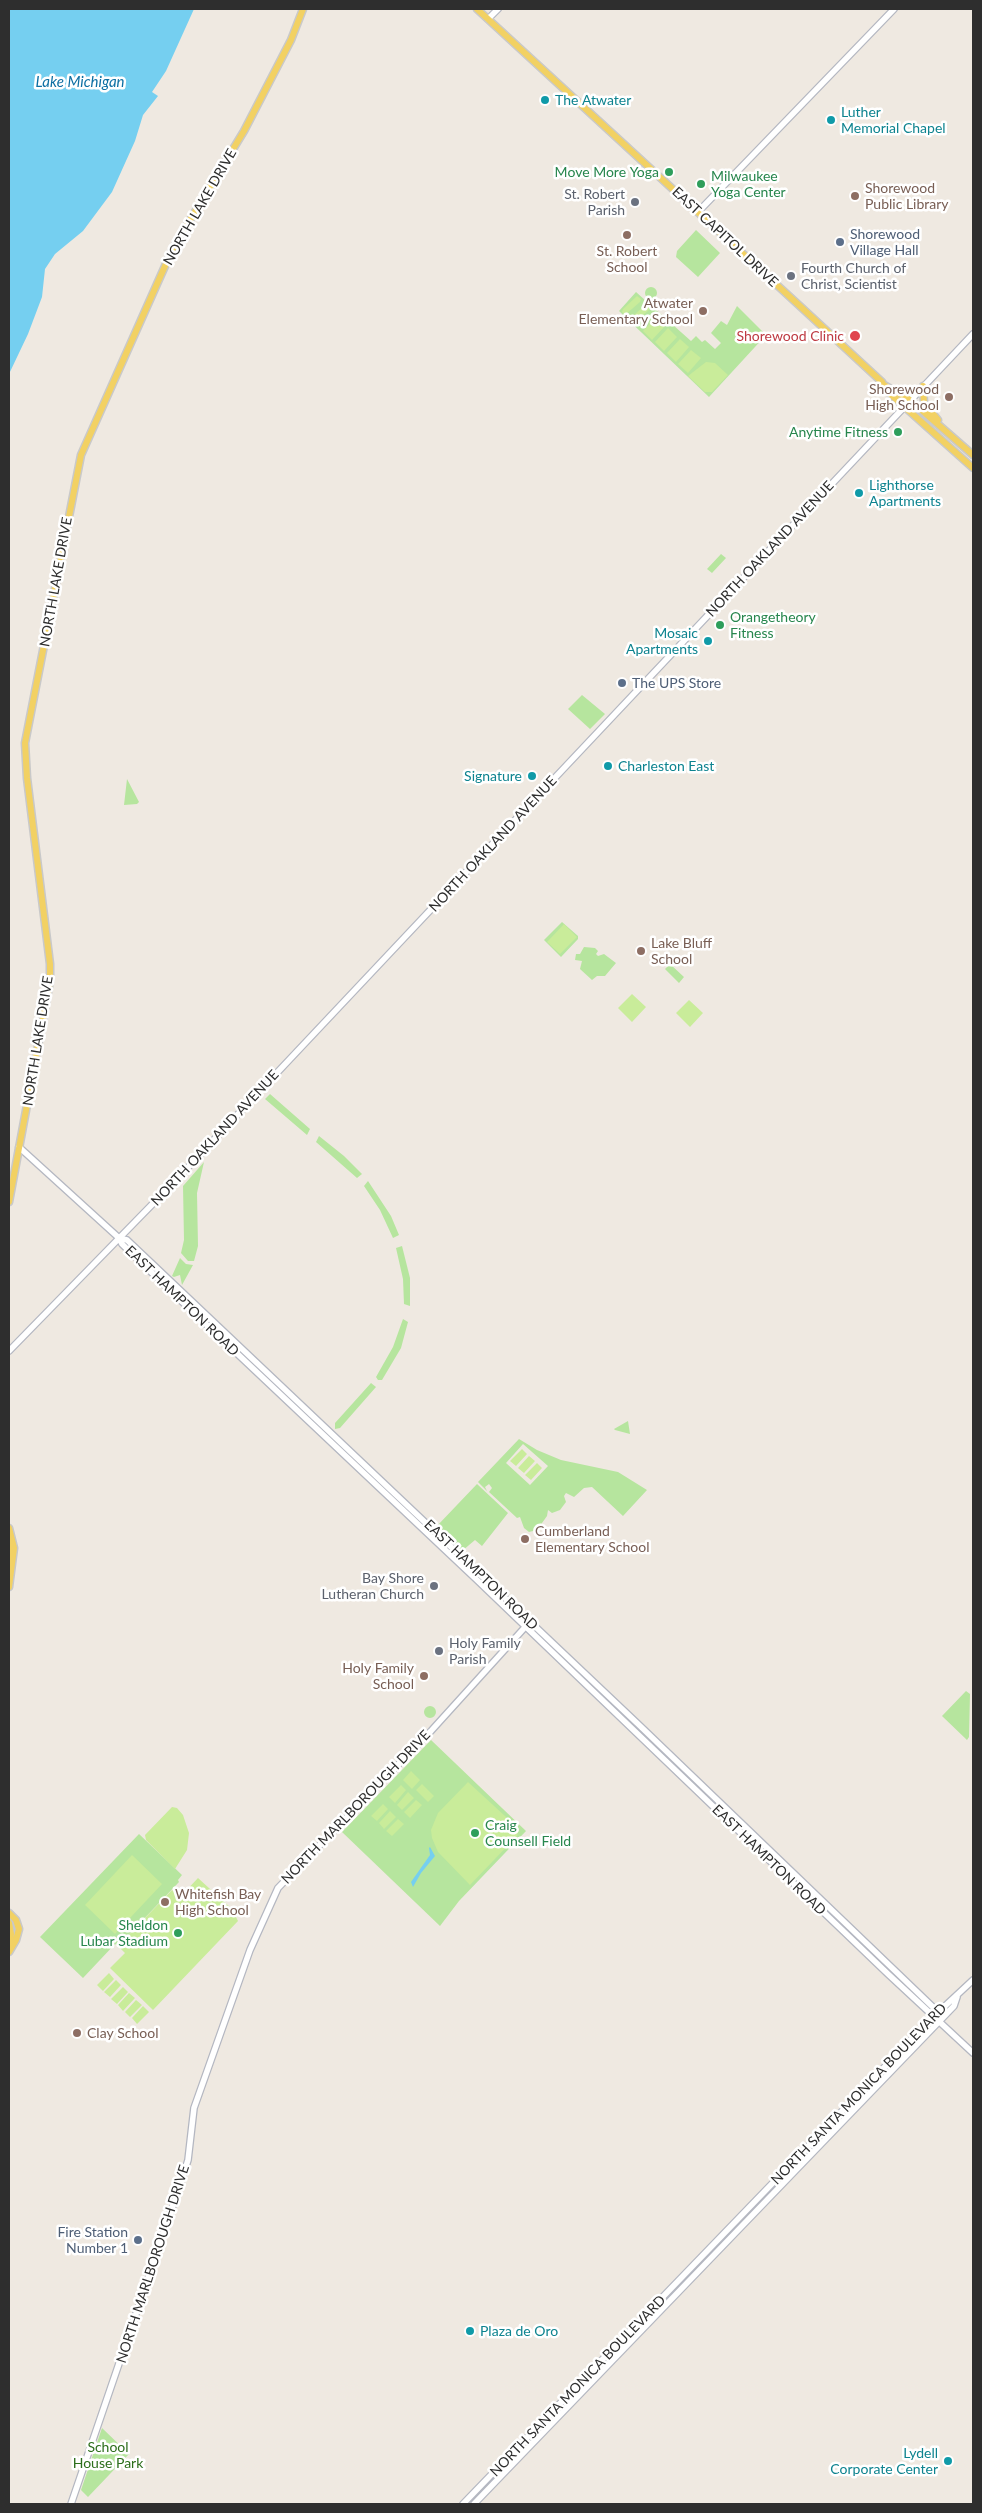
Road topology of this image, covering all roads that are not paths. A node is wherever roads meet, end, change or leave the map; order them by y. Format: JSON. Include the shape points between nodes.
{"nodes":[{"id":1,"x":304,"y":9,"type":"edge"},
{"id":2,"x":477,"y":9,"type":"edge"},
{"id":3,"x":498,"y":9,"type":"edge"},
{"id":4,"x":894,"y":9,"type":"edge"},
{"id":5,"x":488,"y":19,"type":"junction"},
{"id":6,"x":698,"y":212,"type":"junction"},
{"id":7,"x":973,"y":334,"type":"edge"},
{"id":8,"x":884,"y":385,"type":"junction"},
{"id":9,"x":923,"y":386,"type":"junction"},
{"id":10,"x":910,"y":400,"type":"junction"},
{"id":11,"x":904,"y":406,"type":"junction"},
{"id":12,"x":959,"y":442,"type":"junction"},
{"id":13,"x":961,"y":456,"type":"junction"},
{"id":14,"x":973,"y":457,"type":"edge"},
{"id":15,"x":973,"y":468,"type":"edge"},
{"id":16,"x":19,"y":1147,"type":"junction"},
{"id":17,"x":9,"y":1202,"type":"edge"},
{"id":18,"x":119,"y":1238,"type":"junction"},
{"id":19,"x":9,"y":1351,"type":"edge"},
{"id":20,"x":9,"y":1530,"type":"edge"},
{"id":21,"x":9,"y":1546,"type":"edge"},
{"id":22,"x":13,"y":1563,"type":"junction"},
{"id":23,"x":9,"y":1586,"type":"edge"},
{"id":24,"x":531,"y":1622,"type":"junction"},
{"id":25,"x":526,"y":1627,"type":"junction"},
{"id":26,"x":9,"y":1913,"type":"edge"},
{"id":27,"x":9,"y":1921,"type":"edge"},
{"id":28,"x":19,"y":1929,"type":"junction"},
{"id":29,"x":9,"y":1948,"type":"edge"},
{"id":30,"x":9,"y":1952,"type":"edge"},
{"id":31,"x":973,"y":1980,"type":"edge"},
{"id":32,"x":922,"y":1996,"type":"junction"},
{"id":33,"x":957,"y":1997,"type":"junction"},
{"id":34,"x":916,"y":2002,"type":"junction"},
{"id":35,"x":938,"y":2012,"type":"junction"},
{"id":36,"x":933,"y":2017,"type":"junction"},
{"id":37,"x":940,"y":2020,"type":"junction"},
{"id":38,"x":973,"y":2053,"type":"edge"},
{"id":39,"x":71,"y":2504,"type":"edge"},
{"id":40,"x":463,"y":2504,"type":"edge"},
{"id":41,"x":474,"y":2504,"type":"edge"}],
"edges":[{"from":1,"to":16,"type":"main road","name":"NORTH LAKE DRIVE","via":[[244,131],[173,248],[81,455],[26,743],[27,778],[50,981]]},
{"from":2,"to":5,"type":"main road","name":"EAST CAPITOL DRIVE"},
{"from":3,"to":5,"type":"main road"},
{"from":4,"to":6,"type":"main road"},
{"from":5,"to":6,"type":"main road","name":"EAST CAPITOL DRIVE"},
{"from":6,"to":8,"type":"main road","name":"EAST CAPITOL DRIVE"},
{"from":7,"to":9,"type":"main road","name":"NORTH OAKLAND AVENUE"},
{"from":8,"to":10,"type":"main road","name":"EAST CAPITOL DRIVE"},
{"from":8,"to":11,"type":"main road","name":"EAST CAPITOL DRIVE"},
{"from":9,"to":10,"type":"main road","name":"NORTH OAKLAND AVENUE"},
{"from":9,"to":12,"type":"main road","via":[[922,398],[926,407]]},
{"from":10,"to":11,"type":"main road","name":"NORTH OAKLAND AVENUE"},
{"from":10,"to":12,"type":"main road","name":"EAST CAPITOL DRIVE"},
{"from":11,"to":13,"type":"main road","name":"EAST CAPITOL DRIVE"},
{"from":11,"to":18,"type":"main road","name":"NORTH OAKLAND AVENUE"},
{"from":12,"to":14,"type":"main road","name":"EAST CAPITOL DRIVE"},
{"from":13,"to":14,"type":"main road"},
{"from":13,"to":15,"type":"main road","name":"EAST CAPITOL DRIVE"},
{"from":16,"to":17,"type":"main road","name":"NORTH LAKE DRIVE"},
{"from":16,"to":18,"type":"main road"},
{"from":18,"to":19,"type":"main road","name":"NORTH OAKLAND AVENUE"},
{"from":18,"to":24,"type":"main road","name":"EAST HAMPTON ROAD","via":[[127,1240]]},
{"from":18,"to":25,"type":"main road","name":"EAST HAMPTON ROAD"},
{"from":20,"to":22,"type":"main road","via":[[14,1548]]},
{"from":21,"to":22,"type":"main road"},
{"from":22,"to":23,"type":"main road"},
{"from":24,"to":25,"type":"main road","name":"NORTH MARLBOROUGH DRIVE"},
{"from":24,"to":32,"type":"main road","name":"EAST HAMPTON ROAD"},
{"from":25,"to":34,"type":"main road","name":"EAST HAMPTON ROAD"},
{"from":25,"to":39,"type":"main road","name":"NORTH MARLBOROUGH DRIVE","via":[[431,1731],[278,1888],[250,1950],[194,2108],[188,2160],[182,2180]]},
{"from":26,"to":28,"type":"main road"},
{"from":27,"to":28,"type":"main road"},
{"from":27,"to":29,"type":"main road"},
{"from":28,"to":30,"type":"main road"},
{"from":31,"to":33,"type":"main road"},
{"from":32,"to":34,"type":"main road"},
{"from":32,"to":35,"type":"main road","name":"EAST HAMPTON ROAD"},
{"from":33,"to":35,"type":"main road","name":"NORTH SANTA MONICA BOULEVARD"},
{"from":33,"to":37,"type":"main road","name":"NORTH SANTA MONICA BOULEVARD","via":[[954,2006]]},
{"from":34,"to":36,"type":"main road","name":"EAST HAMPTON ROAD"},
{"from":35,"to":36,"type":"main road","name":"NORTH SANTA MONICA BOULEVARD"},
{"from":35,"to":37,"type":"main road"},
{"from":36,"to":37,"type":"main road","name":"EAST HAMPTON ROAD"},
{"from":36,"to":40,"type":"main road","name":"NORTH SANTA MONICA BOULEVARD"},
{"from":37,"to":38,"type":"main road"},
{"from":37,"to":41,"type":"main road","name":"NORTH SANTA MONICA BOULEVARD"}]}
